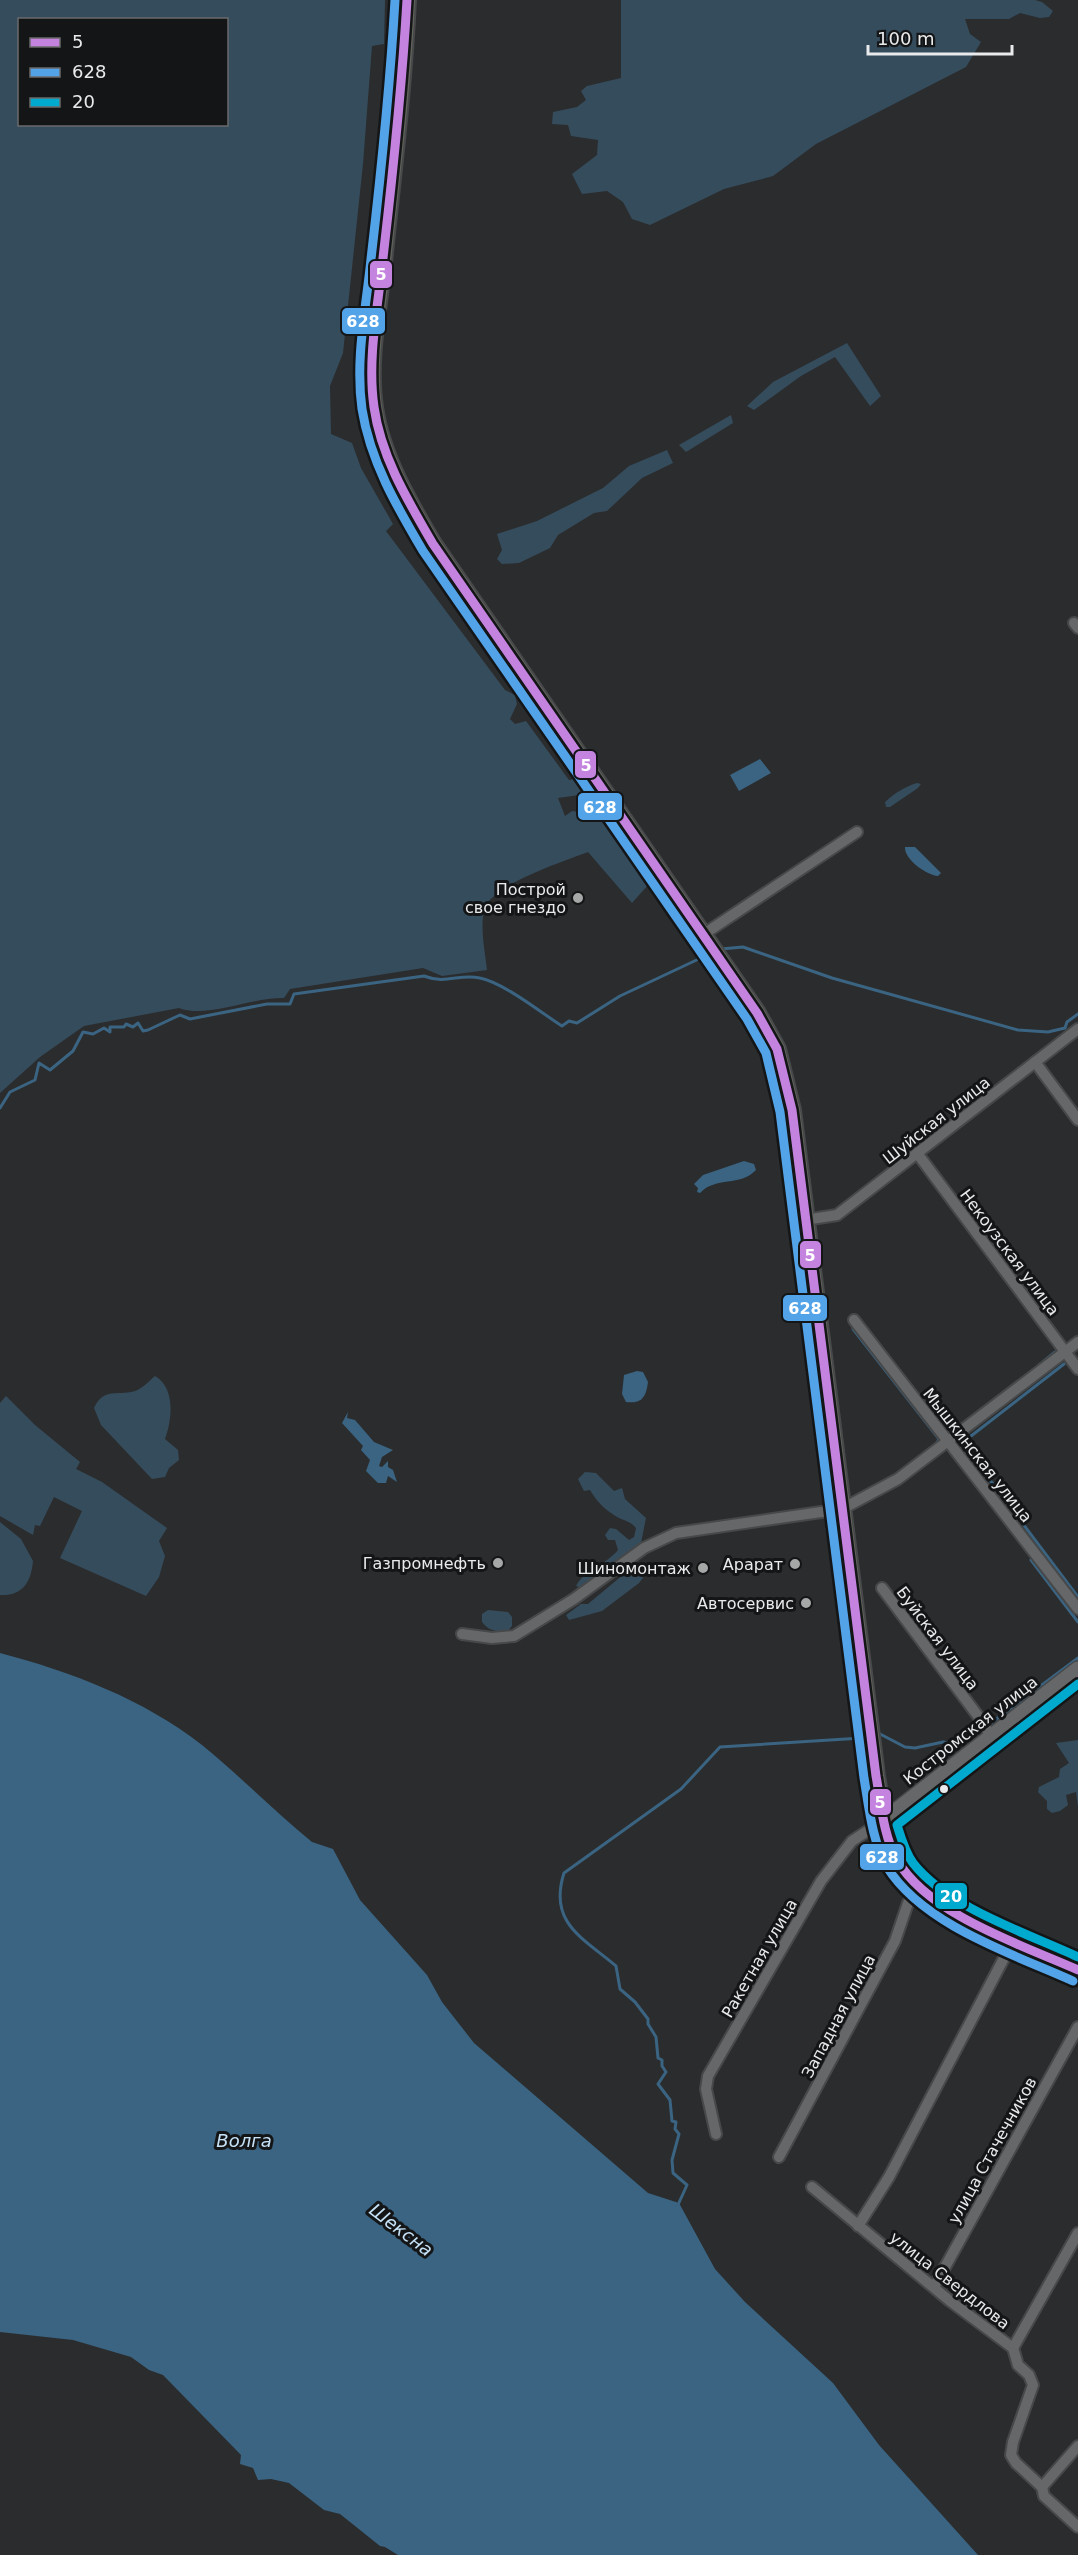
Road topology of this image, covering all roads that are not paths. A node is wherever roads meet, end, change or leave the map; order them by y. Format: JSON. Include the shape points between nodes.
{"nodes":[{"id":1,"x":407,"y":0,"type":"edge"},
{"id":2,"x":857,"y":832,"type":"dead end"},
{"id":3,"x":704,"y":934,"type":"junction"},
{"id":4,"x":1078,"y":1029,"type":"edge"},
{"id":5,"x":1035,"y":1062,"type":"junction"},
{"id":6,"x":1078,"y":1120,"type":"edge"},
{"id":7,"x":917,"y":1154,"type":"junction"},
{"id":8,"x":805,"y":1220,"type":"junction"},
{"id":9,"x":854,"y":1320,"type":"dead end"},
{"id":10,"x":1078,"y":1342,"type":"edge"},
{"id":11,"x":1065,"y":1352,"type":"junction"},
{"id":12,"x":1078,"y":1369,"type":"edge"},
{"id":13,"x":949,"y":1441,"type":"junction"},
{"id":14,"x":842,"y":1509,"type":"junction"},
{"id":15,"x":882,"y":1588,"type":"dead end"},
{"id":16,"x":1078,"y":1610,"type":"edge"},
{"id":17,"x":462,"y":1634,"type":"dead end"},
{"id":18,"x":1078,"y":1669,"type":"edge"},
{"id":19,"x":991,"y":1736,"type":"junction"},
{"id":20,"x":884,"y":1820,"type":"junction"},
{"id":21,"x":917,"y":1886,"type":"junction"},
{"id":22,"x":1014,"y":1939,"type":"junction"},
{"id":23,"x":1078,"y":1970,"type":"edge"},
{"id":24,"x":1078,"y":2027,"type":"edge"},
{"id":25,"x":717,"y":2134,"type":"dead end"},
{"id":26,"x":779,"y":2157,"type":"dead end"},
{"id":27,"x":812,"y":2187,"type":"dead end"},
{"id":28,"x":858,"y":2226,"type":"junction"},
{"id":29,"x":1078,"y":2233,"type":"edge"},
{"id":30,"x":934,"y":2287,"type":"junction"},
{"id":31,"x":1013,"y":2348,"type":"junction"},
{"id":32,"x":1078,"y":2446,"type":"edge"},
{"id":33,"x":1042,"y":2487,"type":"junction"},
{"id":34,"x":1078,"y":2528,"type":"edge"}],
"edges":[{"from":1,"to":3,"type":"main road","via":[[373,360],[376,417],[401,487],[433,544]]},
{"from":2,"to":3,"type":"street"},
{"from":3,"to":8,"type":"main road","via":[[770,1034],[782,1063],[792,1110]]},
{"from":4,"to":5,"type":"street","name":"Шуйская улица"},
{"from":5,"to":6,"type":"street"},
{"from":5,"to":7,"type":"street","name":"Шуйская улица"},
{"from":7,"to":8,"type":"street","name":"Шуйская улица","via":[[837,1215]]},
{"from":7,"to":11,"type":"street","name":"Некоузская улица"},
{"from":8,"to":14,"type":"main road"},
{"from":9,"to":13,"type":"street","name":"Мышкинская улица"},
{"from":10,"to":11,"type":"street"},
{"from":11,"to":12,"type":"street","name":"Некоузская улица"},
{"from":11,"to":13,"type":"street"},
{"from":13,"to":14,"type":"street","via":[[888,1486]]},
{"from":13,"to":16,"type":"street","name":"Мышкинская улица"},
{"from":14,"to":17,"type":"street","via":[[676,1533],[644,1548],[514,1636]]},
{"from":14,"to":20,"type":"main road"},
{"from":15,"to":19,"type":"street","name":"Буйская улица"},
{"from":18,"to":19,"type":"street","name":"Костромская улица"},
{"from":19,"to":20,"type":"street","name":"Костромская улица"},
{"from":20,"to":21,"type":"main road","via":[[897,1861]]},
{"from":20,"to":25,"type":"street","name":"Ракетная улица","via":[[852,1841],[821,1881],[708,2076],[706,2089]]},
{"from":21,"to":22,"type":"main road","via":[[952,1910]]},
{"from":21,"to":26,"type":"street","name":"Западная улица","via":[[895,1941]]},
{"from":22,"to":23,"type":"main road"},
{"from":22,"to":28,"type":"street","via":[[889,2177]]},
{"from":24,"to":30,"type":"street","name":"улица Стачечников"},
{"from":27,"to":28,"type":"street","name":"улица Свердлова"},
{"from":28,"to":30,"type":"street","name":"улица Свердлова"},
{"from":29,"to":31,"type":"street"},
{"from":30,"to":31,"type":"street","name":"улица Свердлова"},
{"from":31,"to":33,"type":"street","name":"улица Свердлова","via":[[1014,2358],[1033,2385],[1011,2455]]},
{"from":32,"to":33,"type":"street"},
{"from":33,"to":34,"type":"street","name":"улица Свердлова","via":[[1044,2496]]}]}
